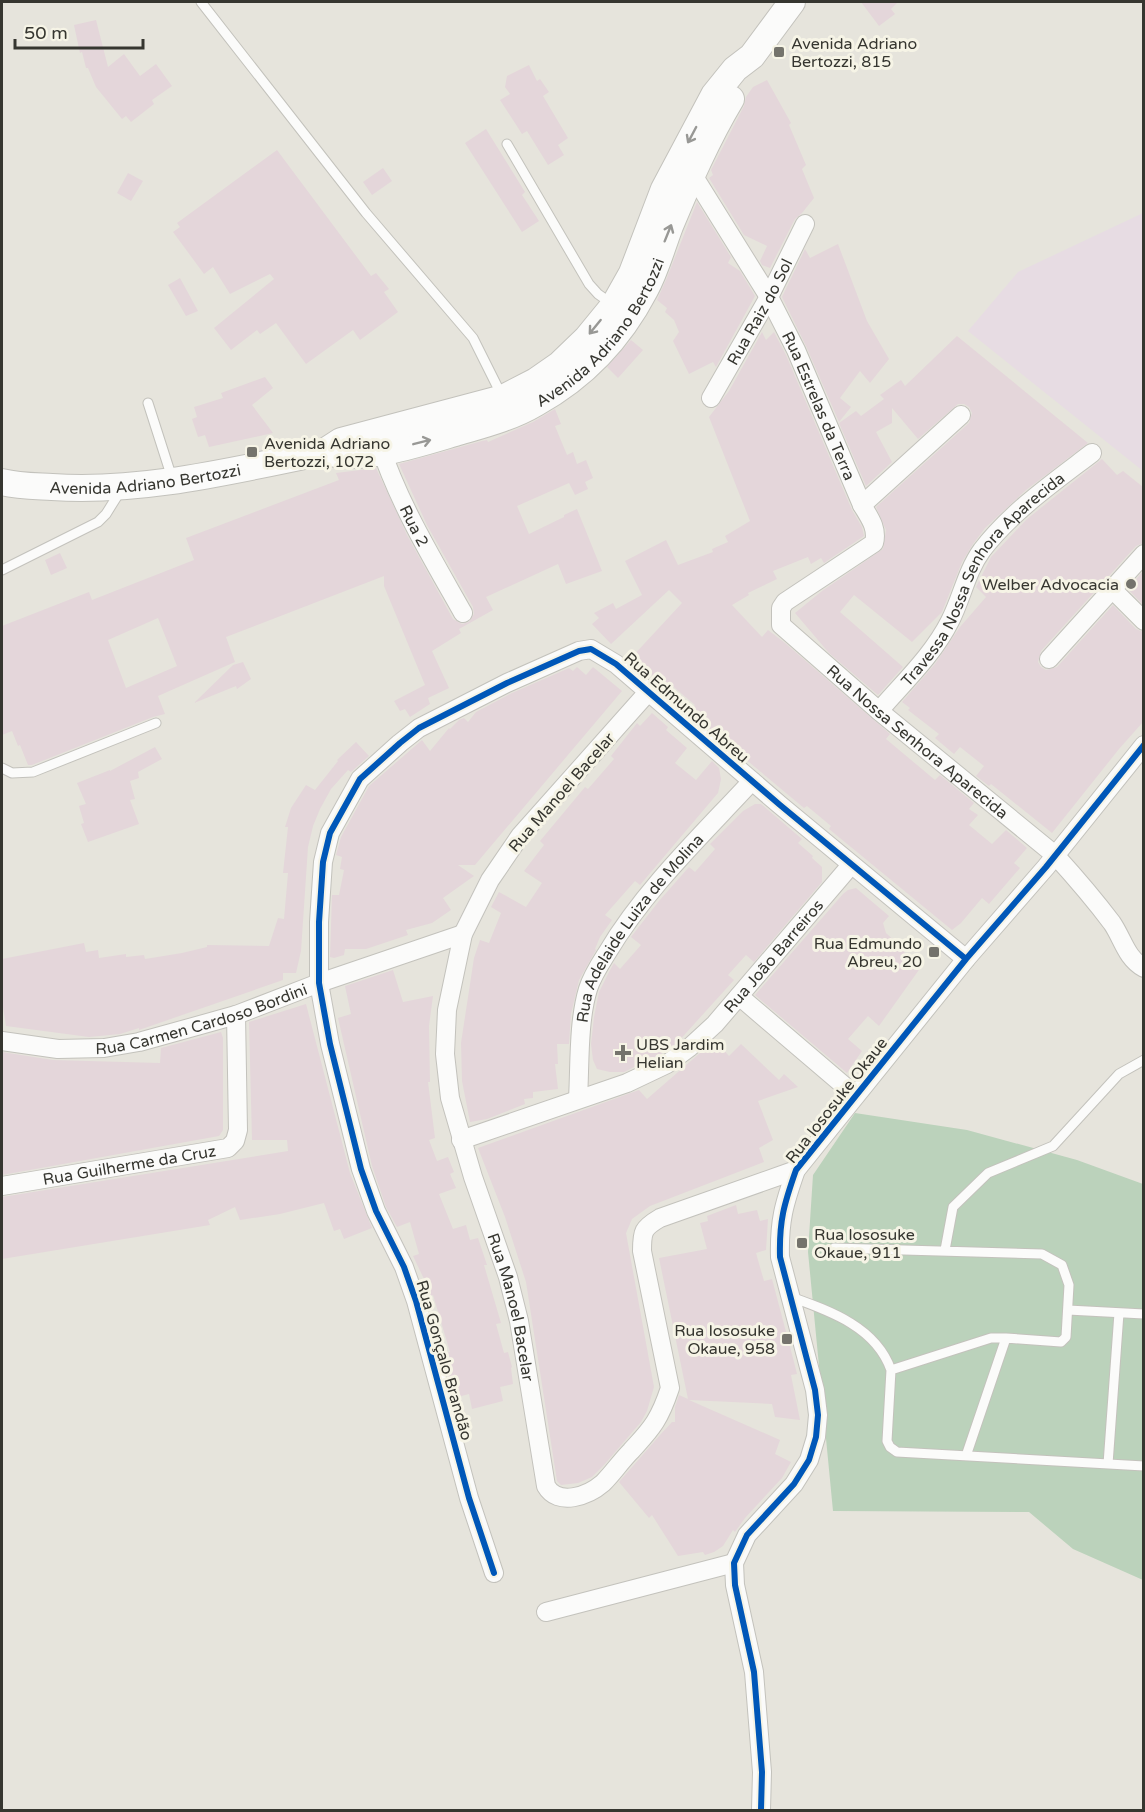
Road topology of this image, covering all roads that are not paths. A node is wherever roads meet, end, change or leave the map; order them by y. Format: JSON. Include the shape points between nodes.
{"nodes":[{"id":1,"x":201,"y":2,"type":"edge"},
{"id":2,"x":792,"y":2,"type":"edge"},
{"id":3,"x":507,"y":144,"type":"dead end"},
{"id":4,"x":685,"y":170,"type":"junction"},
{"id":5,"x":805,"y":224,"type":"dead end"},
{"id":6,"x":769,"y":297,"type":"junction"},
{"id":7,"x":614,"y":305,"type":"junction"},
{"id":8,"x":503,"y":398,"type":"junction"},
{"id":9,"x":711,"y":398,"type":"dead end"},
{"id":10,"x":148,"y":403,"type":"dead end"},
{"id":11,"x":961,"y":414,"type":"dead end"},
{"id":12,"x":379,"y":442,"type":"junction"},
{"id":13,"x":1092,"y":453,"type":"dead end"},
{"id":14,"x":2,"y":482,"type":"edge"},
{"id":15,"x":173,"y":482,"type":"junction"},
{"id":16,"x":122,"y":487,"type":"junction"},
{"id":17,"x":862,"y":505,"type":"junction"},
{"id":18,"x":1143,"y":554,"type":"edge"},
{"id":19,"x":2,"y":570,"type":"edge"},
{"id":20,"x":1112,"y":590,"type":"junction"},
{"id":21,"x":463,"y":613,"type":"dead end"},
{"id":22,"x":1143,"y":621,"type":"edge"},
{"id":23,"x":781,"y":625,"type":"joint"},
{"id":24,"x":1049,"y":659,"type":"dead end"},
{"id":25,"x":649,"y":692,"type":"junction"},
{"id":26,"x":879,"y":711,"type":"junction"},
{"id":27,"x":156,"y":723,"type":"dead end"},
{"id":28,"x":1143,"y":746,"type":"edge"},
{"id":29,"x":2,"y":768,"type":"edge"},
{"id":30,"x":752,"y":781,"type":"junction"},
{"id":31,"x":1055,"y":855,"type":"junction"},
{"id":32,"x":851,"y":865,"type":"junction"},
{"id":33,"x":463,"y":934,"type":"junction"},
{"id":34,"x":966,"y":959,"type":"junction"},
{"id":35,"x":1143,"y":968,"type":"edge"},
{"id":36,"x":319,"y":982,"type":"junction"},
{"id":37,"x":739,"y":996,"type":"junction"},
{"id":38,"x":236,"y":1015,"type":"junction"},
{"id":39,"x":2,"y":1041,"type":"edge"},
{"id":40,"x":1143,"y":1060,"type":"edge"},
{"id":41,"x":855,"y":1095,"type":"junction"},
{"id":42,"x":578,"y":1099,"type":"junction"},
{"id":43,"x":461,"y":1140,"type":"junction"},
{"id":44,"x":796,"y":1170,"type":"junction"},
{"id":45,"x":2,"y":1186,"type":"edge"},
{"id":46,"x":834,"y":1248,"type":"dead end"},
{"id":47,"x":945,"y":1250,"type":"junction"},
{"id":48,"x":791,"y":1297,"type":"junction"},
{"id":49,"x":1068,"y":1310,"type":"junction"},
{"id":50,"x":1119,"y":1313,"type":"junction"},
{"id":51,"x":1143,"y":1314,"type":"edge"},
{"id":52,"x":1006,"y":1338,"type":"junction"},
{"id":53,"x":891,"y":1370,"type":"junction"},
{"id":54,"x":966,"y":1456,"type":"junction"},
{"id":55,"x":1108,"y":1464,"type":"junction"},
{"id":56,"x":1143,"y":1466,"type":"edge"},
{"id":57,"x":734,"y":1563,"type":"junction"},
{"id":58,"x":494,"y":1573,"type":"dead end"},
{"id":59,"x":546,"y":1612,"type":"dead end"},
{"id":60,"x":762,"y":1810,"type":"edge"}],
"edges":[{"from":1,"to":8,"type":"lane","via":[[366,213],[473,338]]},
{"from":2,"to":4,"type":"main road","name":"Avenida Adriano Bertozzi","via":[[752,56],[746,75]]},
{"from":3,"to":7,"type":"lane","via":[[589,284]]},
{"from":4,"to":6,"type":"street","name":"Rua Estrelas da Terra"},
{"from":4,"to":7,"type":"main road","name":"Avenida Adriano Bertozzi","via":[[664,189],[632,273]]},
{"from":12,"to":4,"type":"main road","name":"Avenida Adriano Bertozzi","one_way":true,"via":[[489,423],[534,405],[572,380],[602,353],[646,289]]},
{"from":5,"to":6,"type":"street","name":"Rua Raiz do Sol"},
{"from":6,"to":9,"type":"street","name":"Rua Raiz do Sol"},
{"from":6,"to":17,"type":"street","name":"Rua Estrelas da Terra","via":[[796,350]]},
{"from":7,"to":8,"type":"main road","name":"Avenida Adriano Bertozzi","one_way":true,"via":[[559,365]]},
{"from":8,"to":12,"type":"main road","name":"Avenida Adriano Bertozzi"},
{"from":10,"to":15,"type":"lane"},
{"from":11,"to":17,"type":"street"},
{"from":12,"to":15,"type":"main road","name":"Avenida Adriano Bertozzi","via":[[345,456],[324,452]]},
{"from":12,"to":21,"type":"street","name":"Rua 2","via":[[415,528]]},
{"from":13,"to":26,"type":"street","name":"Travessa Nossa Senhora Aparecida","via":[[1039,494],[982,550],[967,574],[942,635]]},
{"from":14,"to":16,"type":"main road","name":"Avenida Adriano Bertozzi","via":[[65,488]]},
{"from":15,"to":16,"type":"main road","name":"Avenida Adriano Bertozzi"},
{"from":16,"to":19,"type":"lane","via":[[98,522]]},
{"from":17,"to":23,"type":"street","name":"Rua Estrelas da Terra","via":[[875,528],[874,543],[785,602]]},
{"from":18,"to":20,"type":"street"},
{"from":20,"to":22,"type":"street"},
{"from":20,"to":24,"type":"street"},
{"from":23,"to":26,"type":"street","name":"Rua Nossa Senhora Aparecida"},
{"from":25,"to":30,"type":"street","name":"Rua Edmundo Abreu"},
{"from":25,"to":33,"type":"street","name":"Rua Manoel Bacelar","via":[[520,836],[490,880]]},
{"from":25,"to":36,"type":"street","name":"Rua Edmundo Abreu","via":[[603,654],[591,649],[579,651],[419,728],[360,778],[330,833],[323,862]]},
{"from":26,"to":31,"type":"street","name":"Rua Nossa Senhora Aparecida"},
{"from":27,"to":29,"type":"lane","via":[[33,772],[12,773]]},
{"from":28,"to":31,"type":"street","name":"Rua Iososuke Okaue"},
{"from":30,"to":32,"type":"street","name":"Rua Edmundo Abreu"},
{"from":30,"to":42,"type":"street","name":"Rua Adelaide Luiza de Molina","via":[[639,907],[596,971],[584,1008]]},
{"from":31,"to":34,"type":"street","name":"Rua Iososuke Okaue"},
{"from":31,"to":35,"type":"street","name":"Rua Nossa Senhora Aparecida","via":[[1114,926],[1128,955]]},
{"from":32,"to":34,"type":"street","name":"Rua Edmundo Abreu"},
{"from":32,"to":37,"type":"street","name":"Rua João Barreiros"},
{"from":33,"to":36,"type":"street","name":"Rua Carmen Cardoso Bordini"},
{"from":33,"to":43,"type":"street","name":"Rua Manoel Bacelar","via":[[447,1010],[445,1054],[450,1098]]},
{"from":34,"to":41,"type":"street","name":"Rua Iososuke Okaue"},
{"from":36,"to":38,"type":"street","name":"Rua Carmen Cardoso Bordini"},
{"from":36,"to":58,"type":"street","name":"Rua Gonçalo Brandão","via":[[361,1169],[416,1301],[469,1498]]},
{"from":37,"to":41,"type":"street"},
{"from":37,"to":42,"type":"street","name":"Rua João Barreiros","via":[[715,1024],[667,1064],[627,1083]]},
{"from":38,"to":39,"type":"street","name":"Rua Carmen Cardoso Bordini","via":[[104,1048],[58,1049]]},
{"from":38,"to":45,"type":"street","name":"Rua Guilherme da Cruz","via":[[238,1130],[228,1148]]},
{"from":40,"to":47,"type":"lane","via":[[1119,1074],[1053,1146],[988,1173],[953,1206]]},
{"from":41,"to":44,"type":"street","name":"Rua Iososuke Okaue"},
{"from":42,"to":43,"type":"street","name":"Rua João Barreiros"},
{"from":43,"to":44,"type":"street","name":"Rua Manoel Bacelar","via":[[508,1277],[546,1486],[556,1497],[578,1496],[602,1484],[654,1424],[666,1401],[669,1388],[642,1251],[647,1226]]},
{"from":44,"to":48,"type":"street","name":"Rua Iososuke Okaue","via":[[783,1208],[780,1236],[780,1257]]},
{"from":46,"to":47,"type":"lane"},
{"from":47,"to":49,"type":"lane","via":[[1042,1254],[1062,1265],[1069,1285]]},
{"from":48,"to":53,"type":"lane","via":[[848,1320],[879,1348]]},
{"from":48,"to":57,"type":"street","name":"Rua Iososuke Okaue","via":[[815,1390],[816,1437],[810,1460],[794,1484],[747,1535]]},
{"from":49,"to":50,"type":"lane"},
{"from":49,"to":52,"type":"lane","via":[[1066,1337],[1061,1342]]},
{"from":50,"to":51,"type":"lane"},
{"from":50,"to":55,"type":"lane"},
{"from":52,"to":53,"type":"lane","via":[[971,1343]]},
{"from":52,"to":54,"type":"lane"},
{"from":53,"to":54,"type":"lane","via":[[886,1431],[890,1447],[897,1452]]},
{"from":54,"to":55,"type":"lane"},
{"from":55,"to":56,"type":"lane"},
{"from":57,"to":59,"type":"street"},
{"from":57,"to":60,"type":"street","via":[[754,1672]]}]}
